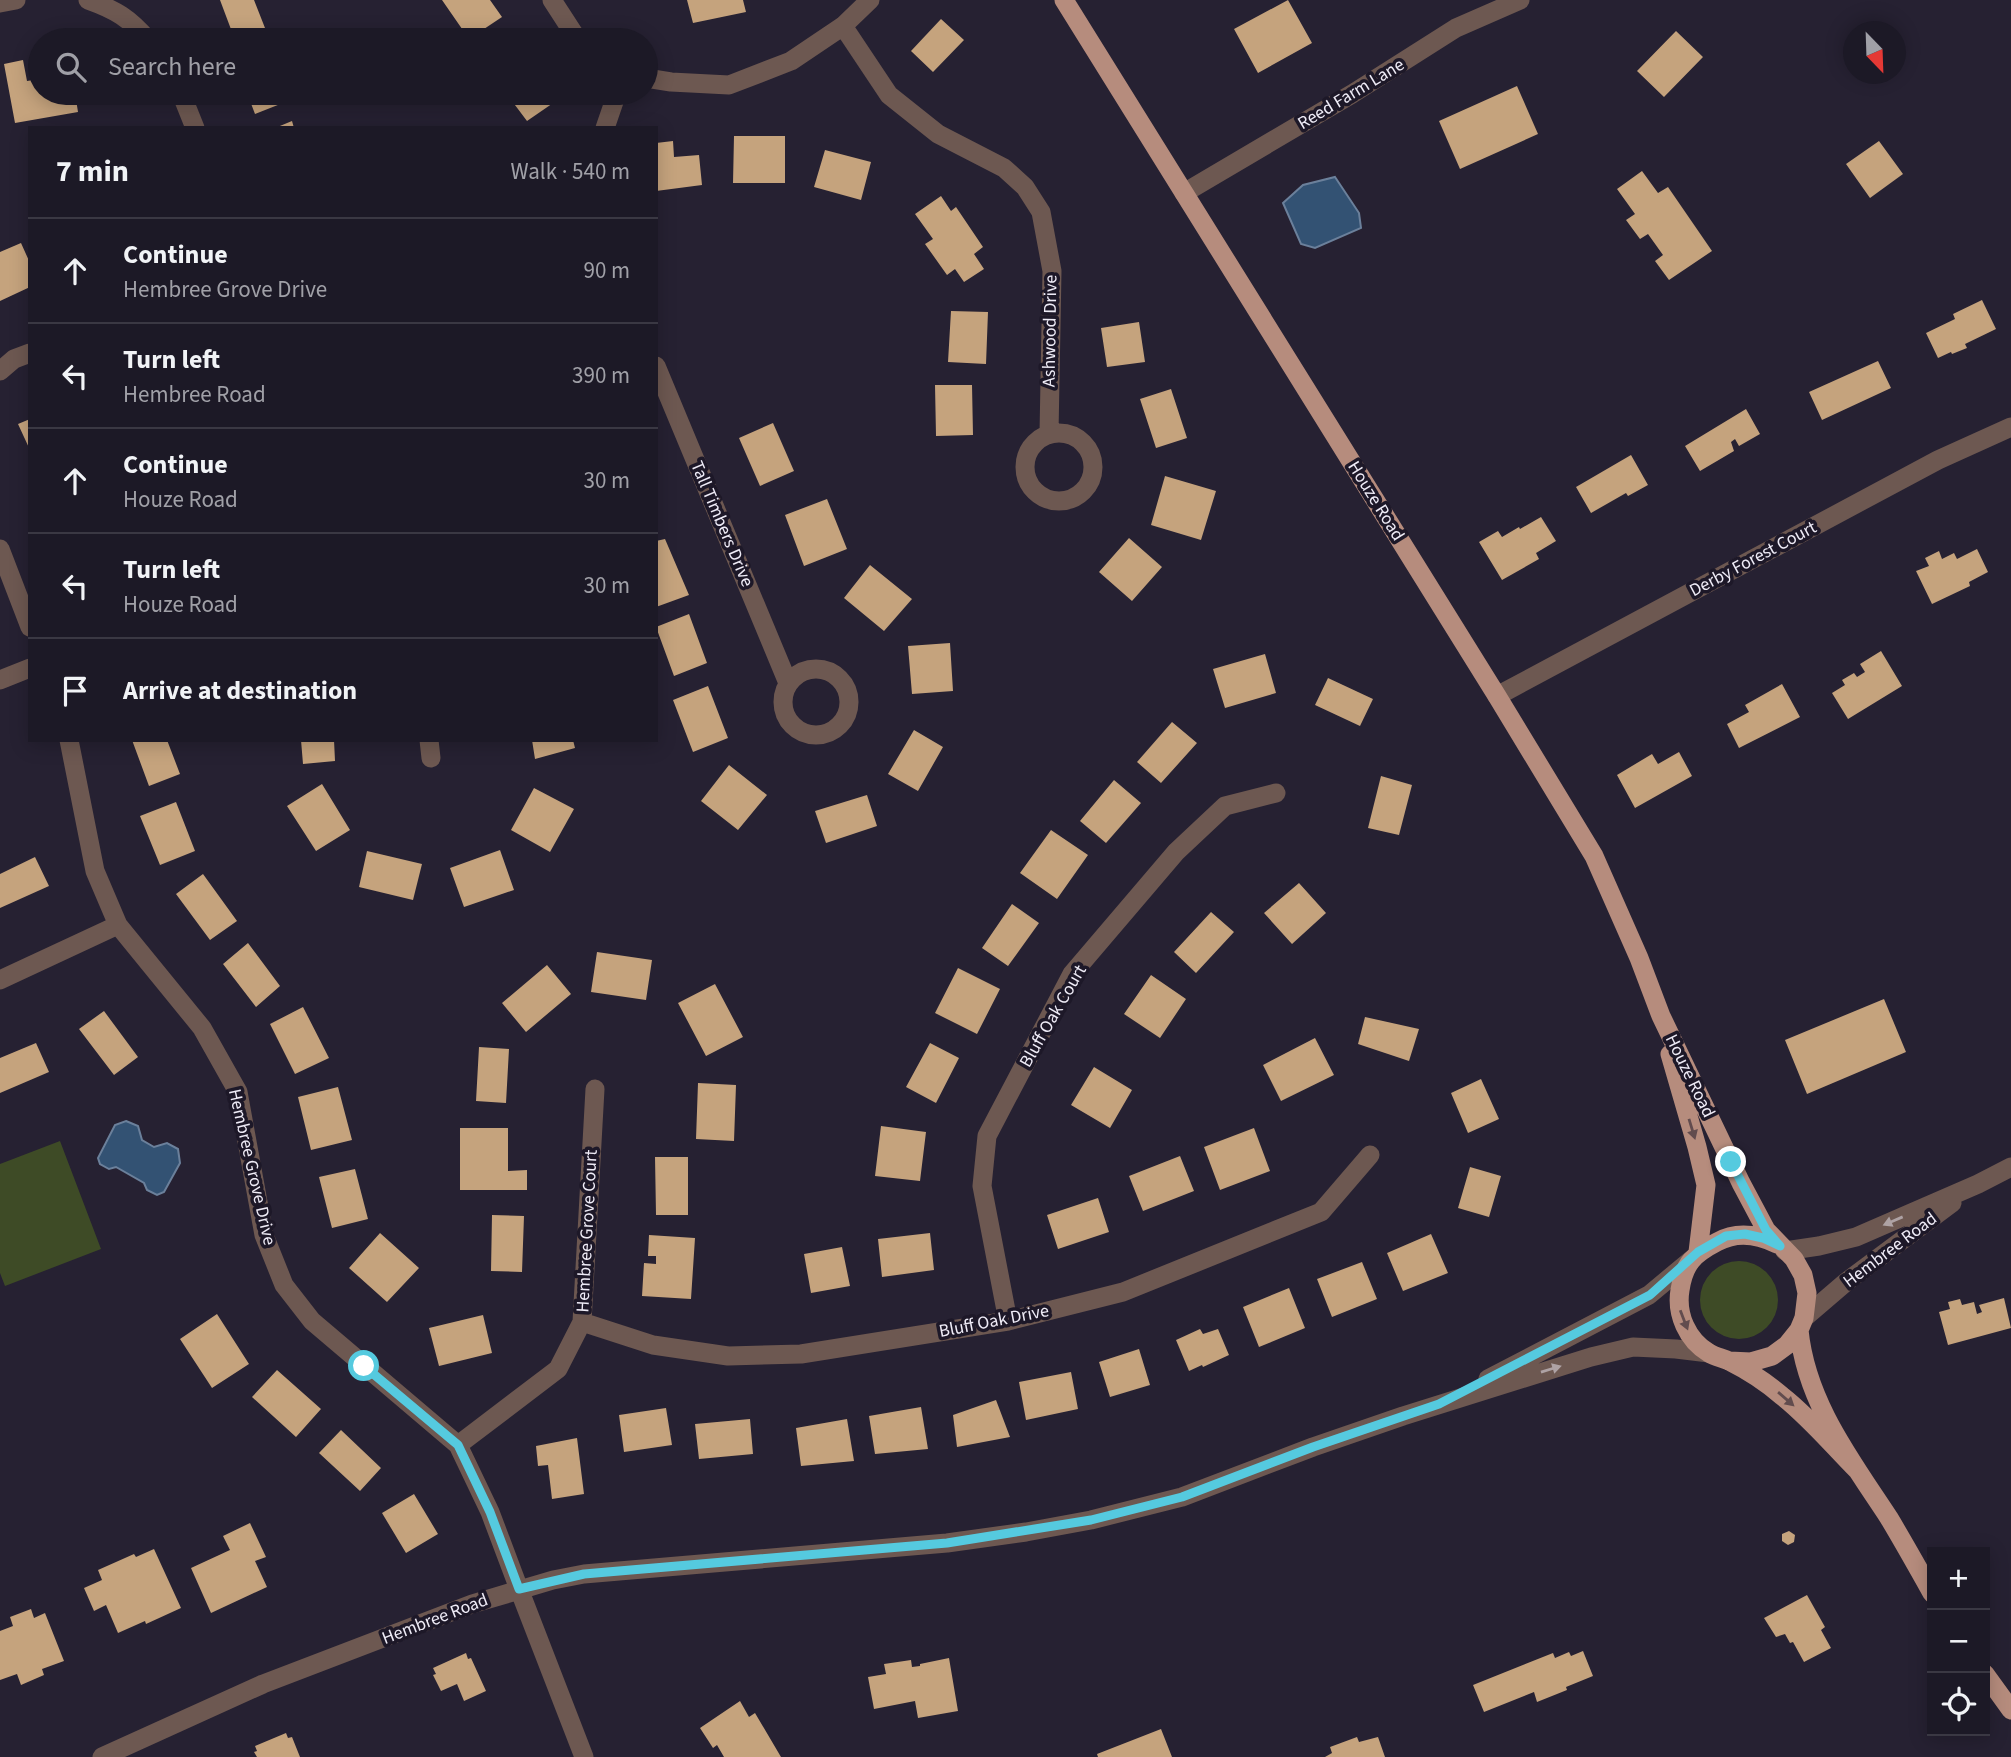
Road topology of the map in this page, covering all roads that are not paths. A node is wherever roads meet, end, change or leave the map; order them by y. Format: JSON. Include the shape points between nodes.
{"nodes":[{"id":1,"x":16,"y":0,"type":"edge"},
{"id":2,"x":88,"y":0,"type":"edge"},
{"id":3,"x":552,"y":0,"type":"edge"},
{"id":4,"x":870,"y":0,"type":"edge"},
{"id":5,"x":1065,"y":0,"type":"edge"},
{"id":6,"x":1520,"y":0,"type":"edge"},
{"id":7,"x":0,"y":3,"type":"edge"},
{"id":8,"x":115,"y":4,"type":"edge"},
{"id":9,"x":843,"y":26,"type":"junction"},
{"id":10,"x":137,"y":28,"type":"edge"},
{"id":11,"x":570,"y":28,"type":"edge"},
{"id":12,"x":658,"y":80,"type":"edge"},
{"id":13,"x":186,"y":105,"type":"edge"},
{"id":14,"x":613,"y":105,"type":"edge"},
{"id":15,"x":194,"y":126,"type":"edge"},
{"id":16,"x":606,"y":126,"type":"edge"},
{"id":17,"x":1184,"y":192,"type":"junction"},
{"id":18,"x":28,"y":353,"type":"edge"},
{"id":19,"x":0,"y":371,"type":"edge"},
{"id":20,"x":658,"y":371,"type":"edge"},
{"id":21,"x":2011,"y":427,"type":"edge"},
{"id":22,"x":1049,"y":434,"type":"dead end"},
{"id":23,"x":0,"y":549,"type":"edge"},
{"id":24,"x":28,"y":622,"type":"edge"},
{"id":25,"x":28,"y":669,"type":"edge"},
{"id":26,"x":0,"y":680,"type":"edge"},
{"id":27,"x":788,"y":683,"type":"dead end"},
{"id":28,"x":1497,"y":696,"type":"junction"},
{"id":29,"x":68,"y":742,"type":"edge"},
{"id":30,"x":1276,"y":793,"type":"dead end"},
{"id":31,"x":118,"y":925,"type":"junction"},
{"id":32,"x":0,"y":980,"type":"edge"},
{"id":33,"x":1661,"y":1016,"type":"junction"},
{"id":34,"x":595,"y":1089,"type":"dead end"},
{"id":35,"x":1370,"y":1155,"type":"dead end"},
{"id":36,"x":2011,"y":1167,"type":"edge"},
{"id":37,"x":1978,"y":1184,"type":"junction"},
{"id":38,"x":1782,"y":1248,"type":"junction"},
{"id":39,"x":1695,"y":1256,"type":"junction"},
{"id":40,"x":1008,"y":1321,"type":"junction"},
{"id":41,"x":582,"y":1322,"type":"junction"},
{"id":42,"x":1801,"y":1324,"type":"junction"},
{"id":43,"x":1709,"y":1353,"type":"junction"},
{"id":44,"x":1729,"y":1361,"type":"junction"},
{"id":45,"x":1439,"y":1404,"type":"junction"},
{"id":46,"x":458,"y":1445,"type":"junction"},
{"id":47,"x":1858,"y":1471,"type":"junction"},
{"id":48,"x":1927,"y":1584,"type":"edge"},
{"id":49,"x":519,"y":1589,"type":"junction"},
{"id":50,"x":1990,"y":1681,"type":"edge"},
{"id":51,"x":2011,"y":1710,"type":"edge"},
{"id":52,"x":102,"y":1757,"type":"edge"},
{"id":53,"x":584,"y":1757,"type":"edge"}],
"edges":[{"from":1,"to":7,"type":"street"},
{"from":2,"to":8,"type":"street"},
{"from":3,"to":11,"type":"street"},
{"from":4,"to":9,"type":"street"},
{"from":5,"to":17,"type":"main road","name":"Houze Road"},
{"from":6,"to":17,"type":"street","name":"Reed Farm Lane","via":[[1456,28]]},
{"from":8,"to":10,"type":"street"},
{"from":9,"to":12,"type":"street","via":[[791,61],[729,85]]},
{"from":9,"to":22,"type":"street","name":"Ashwood Drive","via":[[890,95],[938,134],[1004,168],[1025,187],[1041,212],[1052,271]]},
{"from":13,"to":15,"type":"street"},
{"from":14,"to":16,"type":"street"},
{"from":17,"to":28,"type":"main road","name":"Houze Road"},
{"from":18,"to":19,"type":"street"},
{"from":20,"to":27,"type":"street","name":"Tall Timbers Drive"},
{"from":21,"to":28,"type":"street","name":"Derby Forest Court","via":[[1938,460]]},
{"from":23,"to":24,"type":"street"},
{"from":25,"to":26,"type":"street"},
{"from":28,"to":33,"type":"main road","name":"Houze Road","via":[[1594,856]]},
{"from":29,"to":31,"type":"street","name":"Hembree Grove Drive","via":[[95,871]]},
{"from":30,"to":40,"type":"street","name":"Bluff Oak Court","via":[[1225,806],[1176,852],[1072,974],[987,1136],[982,1186]]},
{"from":31,"to":32,"type":"street"},
{"from":31,"to":46,"type":"street","name":"Hembree Grove Drive","via":[[202,1028],[238,1092],[264,1235],[284,1285],[312,1321]]},
{"from":33,"to":38,"type":"main road","name":"Houze Road","via":[[1741,1183],[1766,1230]]},
{"from":33,"to":39,"type":"main road","name":"Houze Road","one_way":true,"via":[[1706,1185]]},
{"from":34,"to":41,"type":"street","name":"Hembree Grove Court"},
{"from":35,"to":40,"type":"street","name":"Bluff Oak Drive","via":[[1321,1212],[1123,1292]]},
{"from":36,"to":37,"type":"street","name":"Hembree Road"},
{"from":37,"to":38,"type":"street","name":"Hembree Road","one_way":true,"via":[[1856,1237]]},
{"from":37,"to":42,"type":"street","name":"Hembree Road","via":[[1846,1282]]},
{"from":38,"to":39,"type":"main road","via":[[1745,1234],[1726,1236]]},
{"from":38,"to":42,"type":"main road","name":"Houze Road","via":[[1803,1275],[1807,1293]]},
{"from":39,"to":43,"type":"main road","name":"Houze Road","one_way":true,"via":[[1681,1279],[1678,1300],[1682,1321]]},
{"from":39,"to":45,"type":"street","name":"Hembree Road","via":[[1650,1295]]},
{"from":40,"to":41,"type":"street","name":"Bluff Oak Drive","via":[[801,1354],[729,1356],[653,1345]]},
{"from":41,"to":46,"type":"street","name":"Hembree Grove Court","via":[[558,1369]]},
{"from":42,"to":44,"type":"main road","name":"Houze Road","via":[[1787,1345],[1772,1356],[1751,1362]]},
{"from":42,"to":47,"type":"main road","name":"Houze Road","via":[[1800,1348],[1823,1412]]},
{"from":43,"to":44,"type":"main road","name":"Houze Road"},
{"from":45,"to":43,"type":"street","name":"Hembree Road","one_way":true,"via":[[1623,1348]]},
{"from":44,"to":47,"type":"main road","name":"Houze Road","one_way":true,"via":[[1783,1396]]},
{"from":45,"to":49,"type":"street","name":"Hembree Road","via":[[1182,1497],[1091,1520],[947,1543],[584,1574]]},
{"from":46,"to":49,"type":"street","name":"Hembree Grove Drive"},
{"from":47,"to":48,"type":"main road","name":"Houze Road"},
{"from":49,"to":52,"type":"street","name":"Hembree Road","via":[[263,1684]]},
{"from":49,"to":53,"type":"street","name":"Hembree Grove Drive"},
{"from":50,"to":51,"type":"main road"}]}
